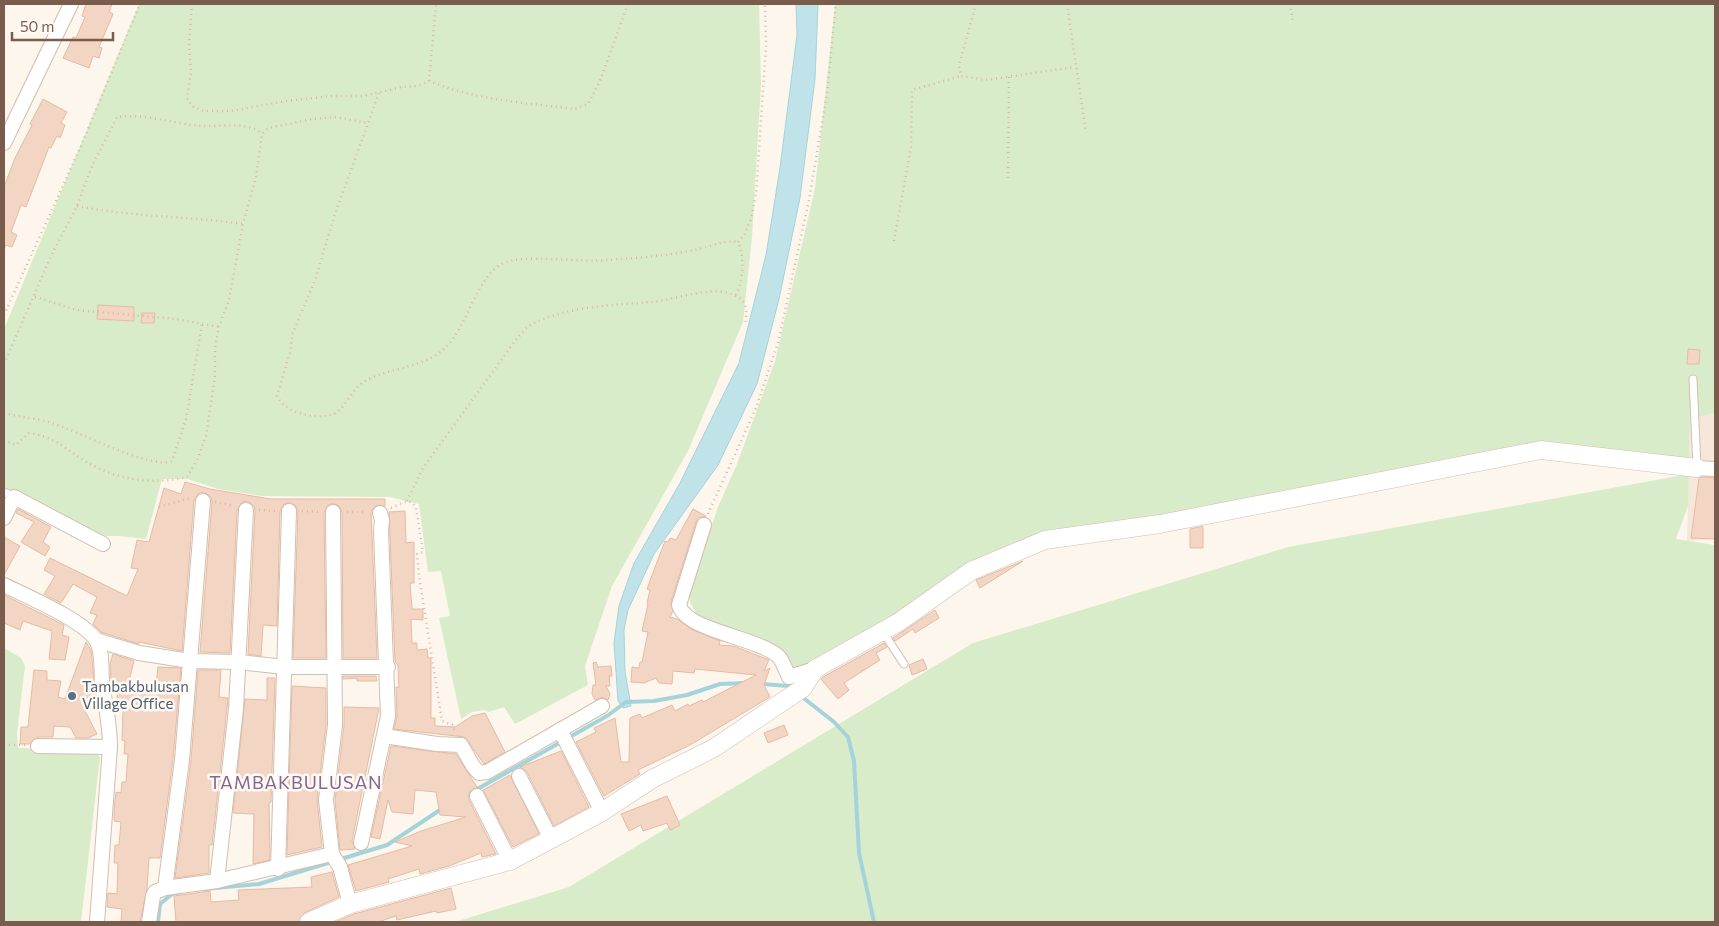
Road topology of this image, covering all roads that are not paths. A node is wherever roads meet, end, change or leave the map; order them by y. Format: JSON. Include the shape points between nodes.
{"nodes":[{"id":1,"x":71,"y":4,"type":"edge"},
{"id":2,"x":4,"y":143,"type":"edge"},
{"id":3,"x":1693,"y":379,"type":"dead end"},
{"id":4,"x":1697,"y":468,"type":"junction"},
{"id":5,"x":1715,"y":469,"type":"edge"},
{"id":6,"x":9,"y":495,"type":"edge"},
{"id":7,"x":203,"y":501,"type":"road end"},
{"id":8,"x":246,"y":510,"type":"dead end"},
{"id":9,"x":289,"y":511,"type":"road end"},
{"id":10,"x":333,"y":512,"type":"road end"},
{"id":11,"x":380,"y":512,"type":"road end"},
{"id":12,"x":4,"y":518,"type":"edge"},
{"id":13,"x":704,"y":525,"type":"road end"},
{"id":14,"x":103,"y":544,"type":"dead end"},
{"id":15,"x":4,"y":585,"type":"edge"},
{"id":16,"x":883,"y":631,"type":"junction"},
{"id":17,"x":96,"y":640,"type":"junction"},
{"id":18,"x":190,"y":660,"type":"junction"},
{"id":19,"x":239,"y":662,"type":"junction"},
{"id":20,"x":904,"y":664,"type":"dead end"},
{"id":21,"x":284,"y":667,"type":"junction"},
{"id":22,"x":335,"y":667,"type":"junction"},
{"id":23,"x":388,"y":667,"type":"junction"},
{"id":24,"x":815,"y":670,"type":"junction"},
{"id":25,"x":602,"y":706,"type":"dead end"},
{"id":26,"x":384,"y":736,"type":"junction"},
{"id":27,"x":564,"y":738,"type":"junction"},
{"id":28,"x":38,"y":746,"type":"road end"},
{"id":29,"x":110,"y":747,"type":"junction"},
{"id":30,"x":519,"y":776,"type":"dead end"},
{"id":31,"x":477,"y":796,"type":"dead end"},
{"id":32,"x":602,"y":812,"type":"junction"},
{"id":33,"x":551,"y":838,"type":"junction"},
{"id":34,"x":361,"y":843,"type":"dead end"},
{"id":35,"x":336,"y":859,"type":"junction"},
{"id":36,"x":510,"y":861,"type":"junction"},
{"id":37,"x":278,"y":869,"type":"junction"},
{"id":38,"x":217,"y":881,"type":"junction"},
{"id":39,"x":165,"y":888,"type":"junction"},
{"id":40,"x":350,"y":904,"type":"junction"},
{"id":41,"x":97,"y":922,"type":"edge"},
{"id":42,"x":149,"y":922,"type":"edge"},
{"id":43,"x":310,"y":922,"type":"edge"}],
"edges":[{"from":1,"to":2,"type":"street"},
{"from":3,"to":4,"type":"lane"},
{"from":4,"to":5,"type":"street"},
{"from":4,"to":16,"type":"street","via":[[1541,450],[1160,524],[1045,540],[971,571]]},
{"from":6,"to":12,"type":"street"},
{"from":6,"to":14,"type":"street"},
{"from":7,"to":18,"type":"street"},
{"from":8,"to":19,"type":"street"},
{"from":9,"to":21,"type":"street"},
{"from":10,"to":22,"type":"street"},
{"from":11,"to":23,"type":"street"},
{"from":13,"to":24,"type":"street","via":[[679,605],[684,614],[693,621],[757,645],[779,657],[789,677]]},
{"from":15,"to":17,"type":"street","via":[[74,621]]},
{"from":16,"to":20,"type":"lane"},
{"from":16,"to":24,"type":"street"},
{"from":17,"to":18,"type":"street","via":[[139,653]]},
{"from":17,"to":29,"type":"street","via":[[110,720]]},
{"from":18,"to":19,"type":"street"},
{"from":18,"to":39,"type":"street","via":[[182,760]]},
{"from":19,"to":21,"type":"street"},
{"from":19,"to":38,"type":"street"},
{"from":21,"to":22,"type":"street"},
{"from":21,"to":37,"type":"street"},
{"from":22,"to":23,"type":"street"},
{"from":22,"to":35,"type":"street","via":[[335,725],[326,800]]},
{"from":23,"to":26,"type":"street","via":[[388,716]]},
{"from":24,"to":32,"type":"street","via":[[796,692],[714,748],[652,779]]},
{"from":25,"to":27,"type":"street"},
{"from":26,"to":27,"type":"street","via":[[461,745],[480,773]]},
{"from":26,"to":34,"type":"street"},
{"from":27,"to":32,"type":"street"},
{"from":28,"to":29,"type":"street"},
{"from":29,"to":41,"type":"street"},
{"from":30,"to":33,"type":"street"},
{"from":31,"to":36,"type":"street"},
{"from":32,"to":33,"type":"street"},
{"from":33,"to":36,"type":"street"},
{"from":35,"to":37,"type":"street"},
{"from":35,"to":40,"type":"street"},
{"from":36,"to":40,"type":"street"},
{"from":37,"to":38,"type":"street"},
{"from":38,"to":39,"type":"street"},
{"from":39,"to":42,"type":"street","via":[[153,896]]},
{"from":40,"to":43,"type":"street"}]}
